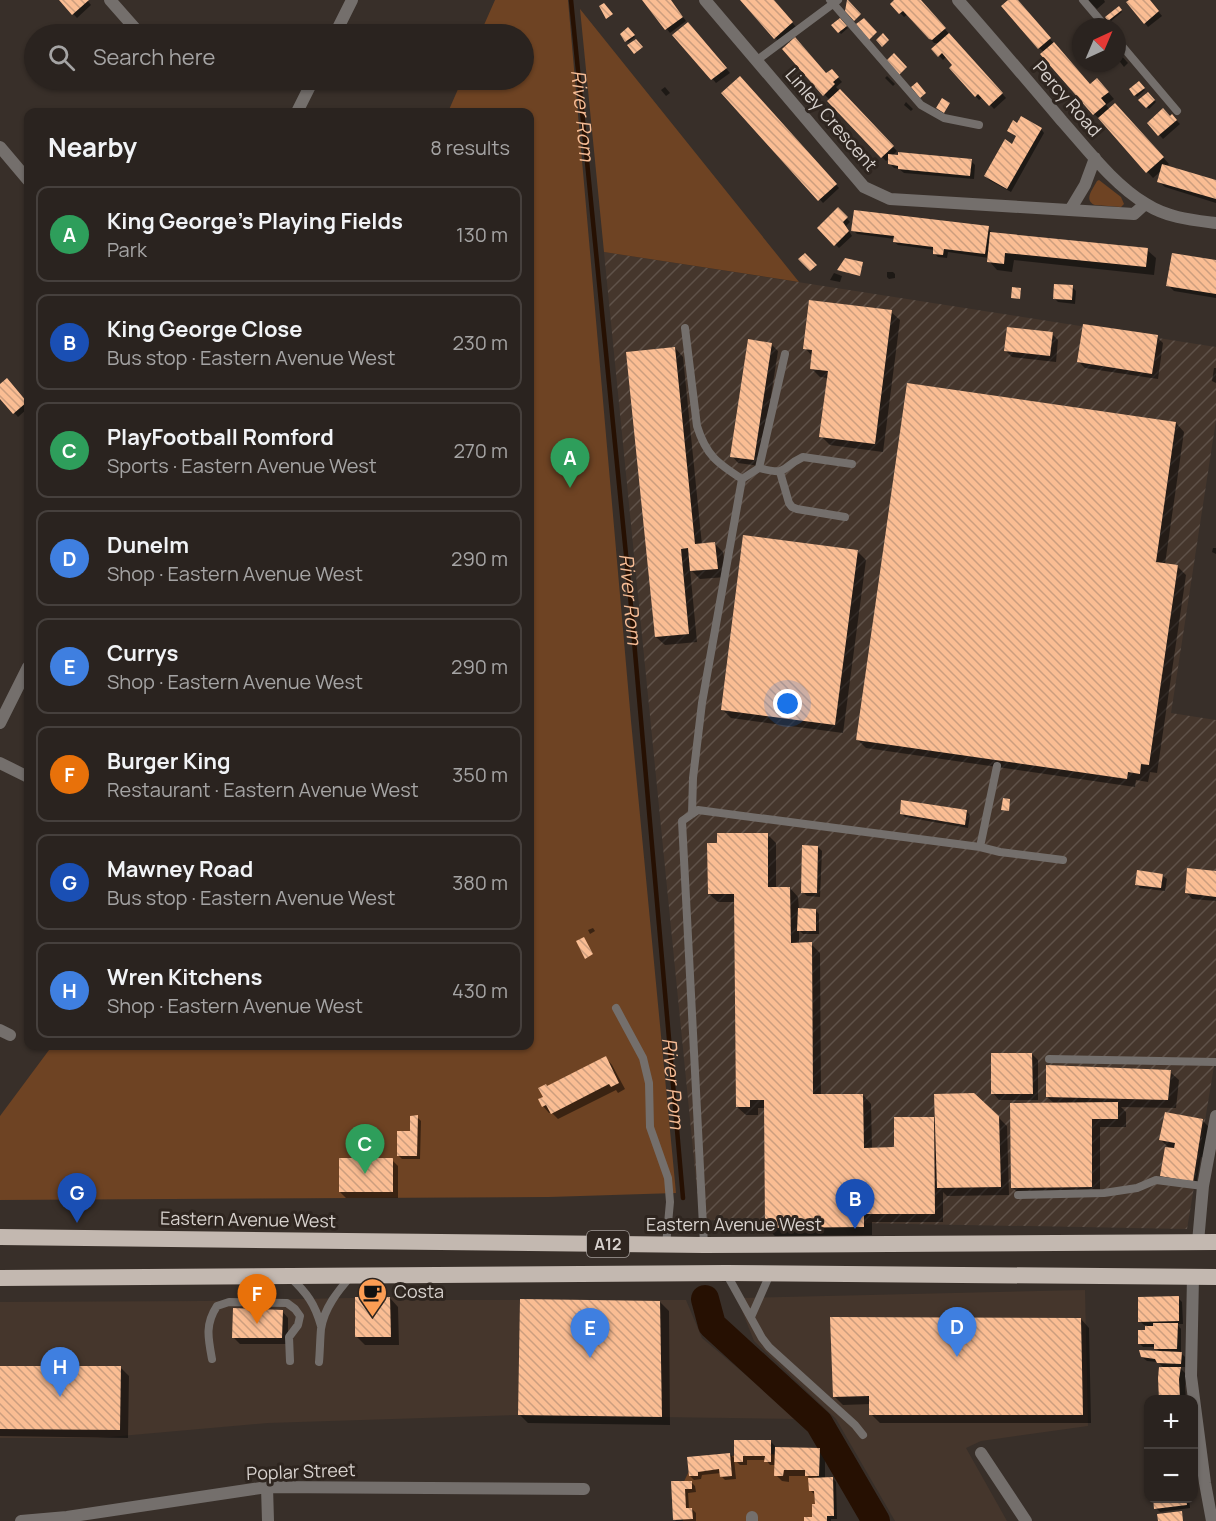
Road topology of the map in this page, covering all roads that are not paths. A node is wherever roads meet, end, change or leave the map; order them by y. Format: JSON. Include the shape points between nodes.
{"nodes":[{"id":1,"x":110,"y":0,"type":"edge"},
{"id":2,"x":352,"y":0,"type":"edge"},
{"id":3,"x":705,"y":0,"type":"edge"},
{"id":4,"x":958,"y":0,"type":"edge"},
{"id":5,"x":1083,"y":0,"type":"edge"},
{"id":6,"x":833,"y":1,"type":"edge"},
{"id":7,"x":1098,"y":18,"type":"edge"},
{"id":8,"x":131,"y":24,"type":"edge"},
{"id":9,"x":340,"y":24,"type":"edge"},
{"id":10,"x":1126,"y":51,"type":"edge"},
{"id":11,"x":756,"y":61,"type":"junction"},
{"id":12,"x":308,"y":90,"type":"edge"},
{"id":13,"x":299,"y":108,"type":"edge"},
{"id":14,"x":1177,"y":111,"type":"dead end"},
{"id":15,"x":979,"y":125,"type":"dead end"},
{"id":16,"x":0,"y":147,"type":"edge"},
{"id":17,"x":1095,"y":158,"type":"junction"},
{"id":18,"x":24,"y":175,"type":"edge"},
{"id":19,"x":1145,"y":204,"type":"junction"},
{"id":20,"x":1070,"y":210,"type":"junction"},
{"id":21,"x":1216,"y":223,"type":"edge"},
{"id":22,"x":685,"y":328,"type":"dead end"},
{"id":23,"x":785,"y":354,"type":"dead end"},
{"id":24,"x":852,"y":464,"type":"dead end"},
{"id":25,"x":759,"y":468,"type":"junction"},
{"id":26,"x":780,"y":472,"type":"junction"},
{"id":27,"x":742,"y":479,"type":"junction"},
{"id":28,"x":845,"y":517,"type":"dead end"},
{"id":29,"x":24,"y":675,"type":"edge"},
{"id":30,"x":0,"y":721,"type":"edge"},
{"id":31,"x":0,"y":763,"type":"edge"},
{"id":32,"x":997,"y":766,"type":"dead end"},
{"id":33,"x":24,"y":775,"type":"edge"},
{"id":34,"x":692,"y":814,"type":"junction"},
{"id":35,"x":980,"y":847,"type":"junction"},
{"id":36,"x":1063,"y":860,"type":"dead end"},
{"id":37,"x":616,"y":1008,"type":"dead end"},
{"id":38,"x":1049,"y":1059,"type":"dead end"},
{"id":39,"x":1216,"y":1062,"type":"edge"},
{"id":40,"x":1216,"y":1116,"type":"edge"},
{"id":41,"x":1203,"y":1186,"type":"junction"},
{"id":42,"x":1018,"y":1195,"type":"dead end"},
{"id":43,"x":0,"y":1237,"type":"edge"},
{"id":44,"x":1198,"y":1242,"type":"junction"},
{"id":45,"x":1216,"y":1242,"type":"edge"},
{"id":46,"x":666,"y":1245,"type":"junction"},
{"id":47,"x":704,"y":1245,"type":"junction"},
{"id":48,"x":726,"y":1273,"type":"junction"},
{"id":49,"x":771,"y":1273,"type":"junction"},
{"id":50,"x":290,"y":1276,"type":"junction"},
{"id":51,"x":351,"y":1276,"type":"junction"},
{"id":52,"x":1193,"y":1277,"type":"junction"},
{"id":53,"x":1216,"y":1277,"type":"edge"},
{"id":54,"x":0,"y":1278,"type":"edge"},
{"id":55,"x":751,"y":1317,"type":"junction"},
{"id":56,"x":321,"y":1326,"type":"junction"},
{"id":57,"x":212,"y":1359,"type":"dead end"},
{"id":58,"x":290,"y":1361,"type":"dead end"},
{"id":59,"x":320,"y":1362,"type":"dead end"},
{"id":60,"x":863,"y":1435,"type":"dead end"},
{"id":61,"x":981,"y":1453,"type":"dead end"},
{"id":62,"x":267,"y":1487,"type":"junction"},
{"id":63,"x":584,"y":1489,"type":"dead end"},
{"id":64,"x":21,"y":1521,"type":"edge"},
{"id":65,"x":268,"y":1521,"type":"edge"},
{"id":66,"x":1026,"y":1521,"type":"edge"},
{"id":67,"x":1212,"y":1521,"type":"edge"}],
"edges":[{"from":1,"to":8,"type":"street"},
{"from":2,"to":9,"type":"street"},
{"from":3,"to":11,"type":"street","name":"Linley Crescent"},
{"from":4,"to":17,"type":"street","name":"Percy Road"},
{"from":5,"to":7,"type":"lane"},
{"from":6,"to":11,"type":"lane"},
{"from":6,"to":15,"type":"lane","via":[[921,105],[944,118]]},
{"from":10,"to":14,"type":"lane"},
{"from":11,"to":20,"type":"street","name":"Linley Crescent","via":[[864,187],[890,199]]},
{"from":12,"to":13,"type":"street"},
{"from":16,"to":18,"type":"street"},
{"from":17,"to":19,"type":"street","name":"Percy Road"},
{"from":17,"to":20,"type":"street"},
{"from":19,"to":20,"type":"street","name":"Linley Crescent","via":[[1134,214]]},
{"from":19,"to":21,"type":"street","name":"Percy Road","via":[[1177,218]]},
{"from":22,"to":27,"type":"lane","via":[[701,439],[720,465]]},
{"from":23,"to":25,"type":"lane"},
{"from":24,"to":26,"type":"lane","via":[[803,457]]},
{"from":25,"to":26,"type":"lane"},
{"from":25,"to":27,"type":"lane"},
{"from":26,"to":28,"type":"lane","via":[[792,507]]},
{"from":27,"to":34,"type":"lane","via":[[702,703]]},
{"from":29,"to":30,"type":"street"},
{"from":31,"to":33,"type":"street"},
{"from":32,"to":35,"type":"lane"},
{"from":34,"to":35,"type":"lane","via":[[698,810]]},
{"from":34,"to":47,"type":"lane","via":[[682,821]]},
{"from":35,"to":36,"type":"lane"},
{"from":37,"to":46,"type":"lane","via":[[643,1058],[649,1083],[650,1127],[668,1178]]},
{"from":38,"to":39,"type":"lane"},
{"from":40,"to":41,"type":"street"},
{"from":41,"to":42,"type":"lane","via":[[1156,1180],[1137,1188],[1104,1193]]},
{"from":41,"to":44,"type":"street"},
{"from":43,"to":46,"type":"highway","name":"Eastern Avenue West","number":"A12"},
{"from":44,"to":45,"type":"highway","name":"Eastern Avenue West","number":"A12"},
{"from":44,"to":47,"type":"highway","name":"Eastern Avenue West","number":"A12"},
{"from":46,"to":47,"type":"highway","name":"Eastern Avenue West","number":"A12"},
{"from":48,"to":49,"type":"highway","number":"A12"},
{"from":48,"to":51,"type":"highway","number":"A12"},
{"from":48,"to":55,"type":"lane"},
{"from":49,"to":52,"type":"highway","number":"A12"},
{"from":49,"to":55,"type":"lane"},
{"from":50,"to":51,"type":"highway","number":"A12"},
{"from":50,"to":54,"type":"highway","number":"A12"},
{"from":50,"to":56,"type":"lane","via":[[312,1301]]},
{"from":51,"to":56,"type":"lane","via":[[328,1305]]},
{"from":52,"to":53,"type":"highway","number":"A12"},
{"from":52,"to":67,"type":"street","via":[[1191,1376]]},
{"from":55,"to":60,"type":"lane","via":[[769,1347]]},
{"from":56,"to":59,"type":"lane"},
{"from":57,"to":58,"type":"lane","via":[[209,1317],[217,1306],[229,1302],[287,1303],[300,1316],[289,1337]]},
{"from":61,"to":66,"type":"street"},
{"from":62,"to":63,"type":"street","name":"Poplar Street"},
{"from":62,"to":64,"type":"street","name":"Poplar Street"},
{"from":62,"to":65,"type":"street"}]}
